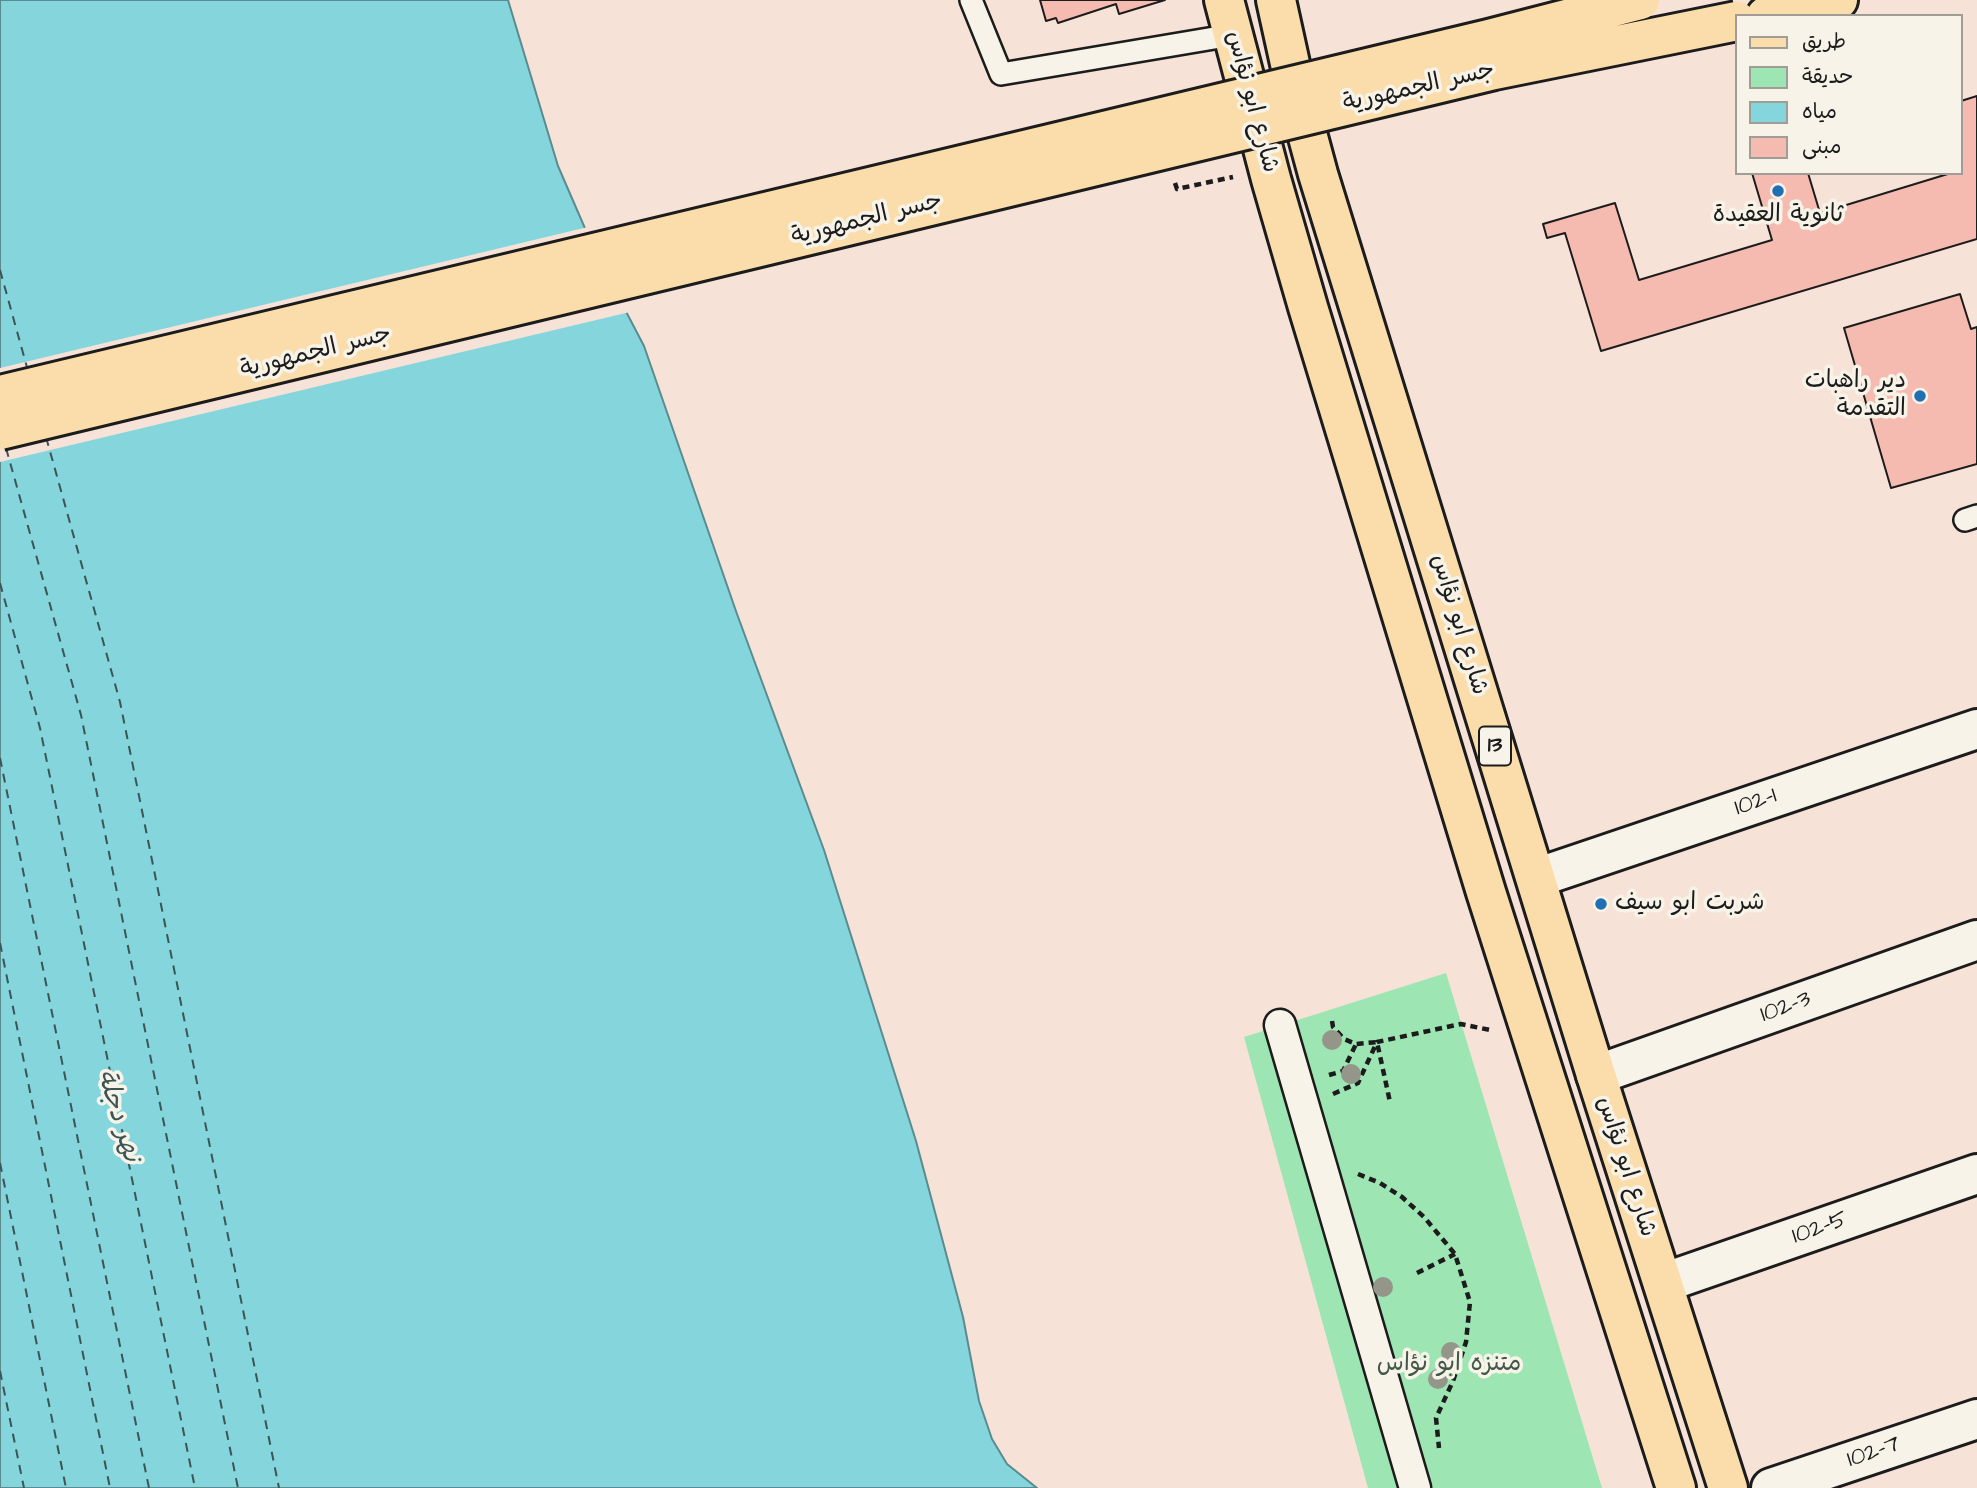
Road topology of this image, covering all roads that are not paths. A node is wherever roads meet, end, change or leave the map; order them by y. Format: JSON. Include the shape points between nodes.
{"nodes":[{"id":1,"x":971,"y":0,"type":"edge"},
{"id":2,"x":1276,"y":0,"type":"edge"},
{"id":3,"x":1640,"y":0,"type":"edge"},
{"id":4,"x":1838,"y":0,"type":"edge"},
{"id":5,"x":1776,"y":14,"type":"edge"},
{"id":6,"x":1228,"y":17,"type":"edge"},
{"id":7,"x":1736,"y":21,"type":"edge"},
{"id":8,"x":0,"y":396,"type":"edge"},
{"id":9,"x":0,"y":430,"type":"edge"},
{"id":10,"x":1977,"y":729,"type":"edge"},
{"id":11,"x":1536,"y":878,"type":"junction"},
{"id":12,"x":1977,"y":940,"type":"edge"},
{"id":13,"x":1280,"y":1026,"type":"dead end"},
{"id":14,"x":1596,"y":1075,"type":"junction"},
{"id":15,"x":1977,"y":1174,"type":"edge"},
{"id":16,"x":1663,"y":1283,"type":"junction"},
{"id":17,"x":1977,"y":1419,"type":"edge"},
{"id":18,"x":1415,"y":1488,"type":"edge"},
{"id":19,"x":1675,"y":1488,"type":"edge"},
{"id":20,"x":1728,"y":1488,"type":"edge"},
{"id":21,"x":1772,"y":1488,"type":"edge"}],
"edges":[{"from":1,"to":6,"type":"lane","via":[[1001,74]]},
{"from":2,"to":11,"type":"main road","name":"شارع ابو نؤاس","number":"13","via":[[1318,174]]},
{"from":3,"to":8,"type":"main road","name":"جسر الجمهورية","bridge":true},
{"from":4,"to":5,"type":"main road"},
{"from":6,"to":19,"type":"main road","name":"شارع ابو نؤاس","number":"13","via":[[1308,307],[1482,879]]},
{"from":7,"to":9,"type":"main road","name":"جسر الجمهورية","bridge":true,"via":[[1494,70]]},
{"from":10,"to":11,"type":"street","name":"102-1"},
{"from":11,"to":14,"type":"main road","name":"شارع ابو نؤاس","number":"13"},
{"from":12,"to":14,"type":"street","name":"102-3"},
{"from":13,"to":18,"type":"street"},
{"from":14,"to":16,"type":"main road","name":"شارع ابو نؤاس","number":"13"},
{"from":15,"to":16,"type":"street","name":"102-5"},
{"from":16,"to":20,"type":"main road","name":"شارع ابو نؤاس","number":"13"},
{"from":17,"to":21,"type":"street","name":"102-7"}]}
